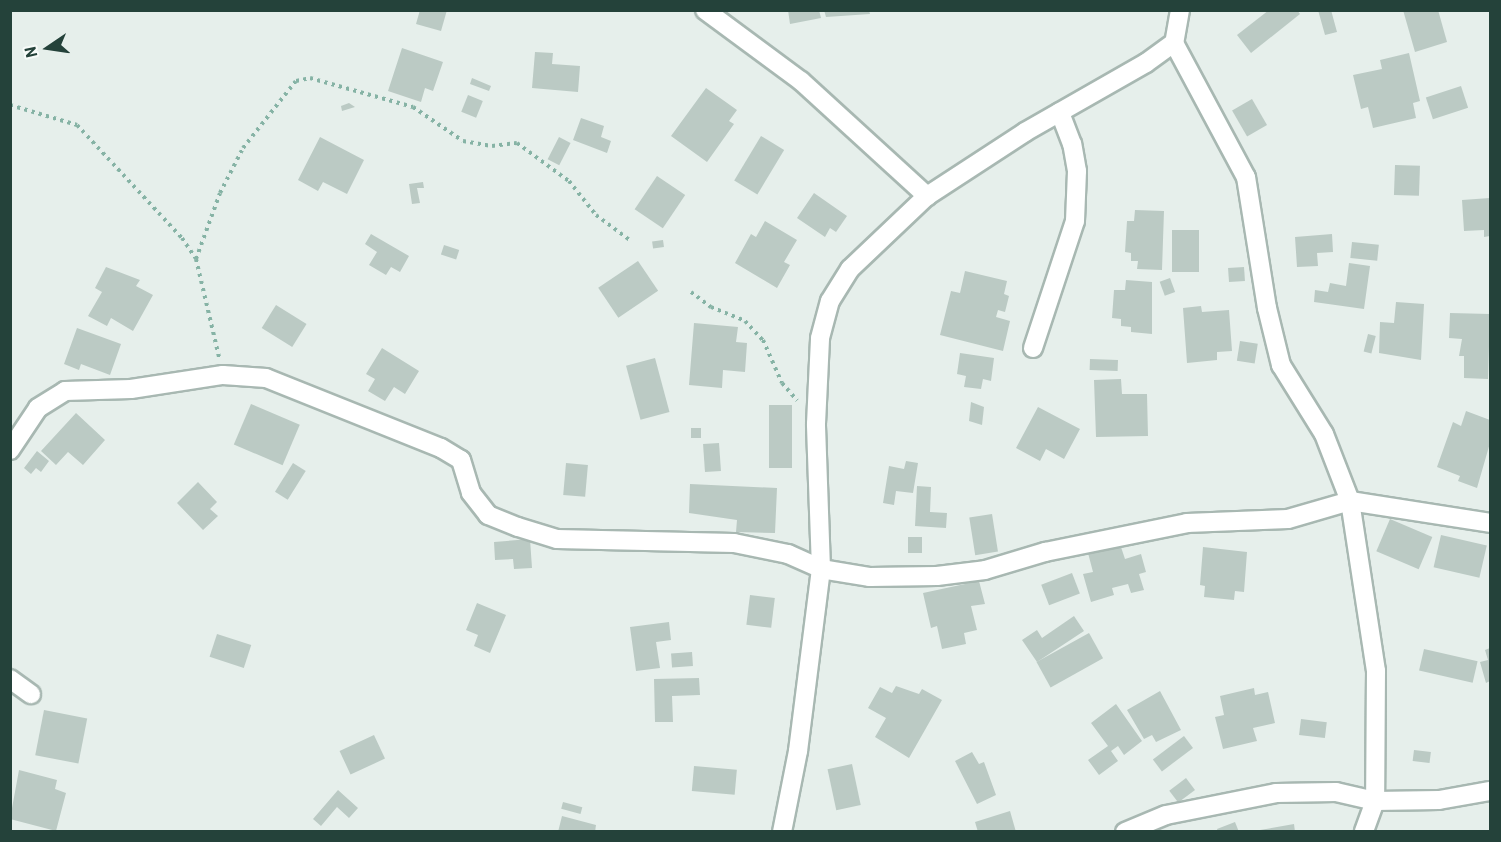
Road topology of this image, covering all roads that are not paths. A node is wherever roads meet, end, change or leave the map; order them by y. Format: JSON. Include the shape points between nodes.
{"nodes":[{"id":1,"x":705,"y":10,"type":"edge"},
{"id":2,"x":1180,"y":10,"type":"edge"},
{"id":3,"x":1174,"y":43,"type":"junction"},
{"id":4,"x":1060,"y":112,"type":"junction"},
{"id":5,"x":927,"y":196,"type":"junction"},
{"id":6,"x":1033,"y":348,"type":"dead end"},
{"id":7,"x":10,"y":450,"type":"edge"},
{"id":8,"x":1350,"y":501,"type":"junction"},
{"id":9,"x":1491,"y":523,"type":"edge"},
{"id":10,"x":821,"y":569,"type":"junction"},
{"id":11,"x":10,"y":680,"type":"edge"},
{"id":12,"x":31,"y":694,"type":"dead end"},
{"id":13,"x":1491,"y":791,"type":"edge"},
{"id":14,"x":1375,"y":801,"type":"junction"},
{"id":15,"x":782,"y":831,"type":"edge"},
{"id":16,"x":1125,"y":831,"type":"edge"},
{"id":17,"x":1364,"y":831,"type":"edge"}],
"edges":[{"from":1,"to":5,"type":"street","via":[[801,81]]},
{"from":2,"to":3,"type":"street"},
{"from":3,"to":4,"type":"street"},
{"from":3,"to":8,"type":"street","via":[[1246,177],[1267,308],[1281,365],[1324,434]]},
{"from":4,"to":5,"type":"street"},
{"from":4,"to":6,"type":"street","via":[[1077,171],[1075,220]]},
{"from":5,"to":10,"type":"street","via":[[850,269],[830,301],[820,338],[816,424]]},
{"from":7,"to":10,"type":"street","via":[[38,408],[65,391],[154,386],[223,375],[266,378],[441,448],[461,460],[471,493],[488,515],[518,527],[557,539],[734,543],[788,554]]},
{"from":8,"to":9,"type":"street"},
{"from":8,"to":10,"type":"street","via":[[1288,519],[1187,523],[1045,552],[985,570],[937,576],[870,577]]},
{"from":8,"to":14,"type":"street","via":[[1376,671]]},
{"from":10,"to":15,"type":"street","via":[[798,751]]},
{"from":11,"to":12,"type":"street"},
{"from":13,"to":14,"type":"street","via":[[1439,800]]},
{"from":14,"to":16,"type":"street","via":[[1336,792],[1276,793],[1166,814]]},
{"from":14,"to":17,"type":"street"}]}
